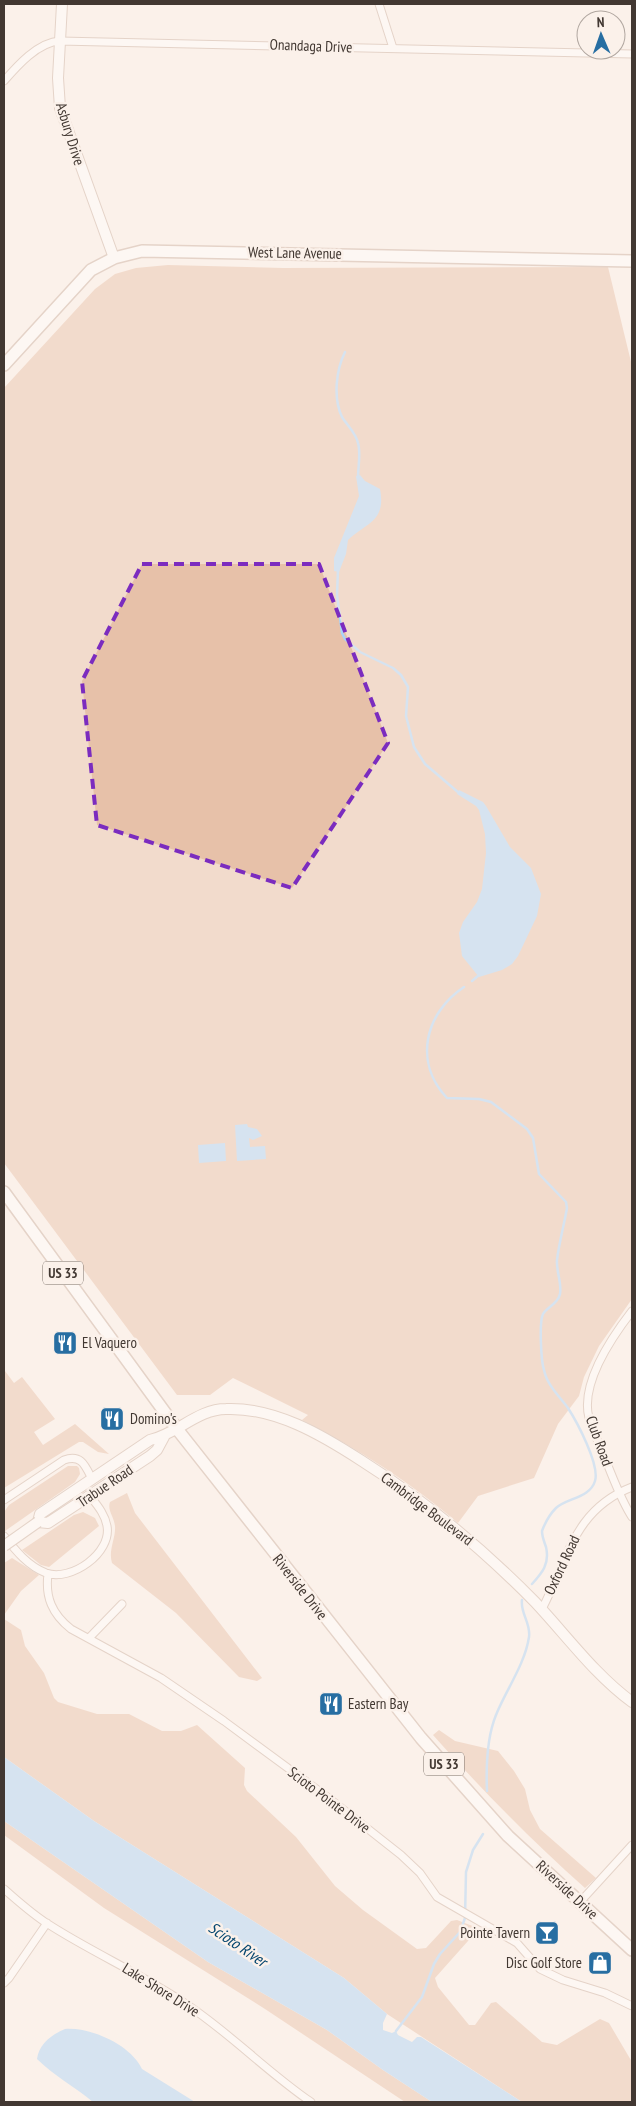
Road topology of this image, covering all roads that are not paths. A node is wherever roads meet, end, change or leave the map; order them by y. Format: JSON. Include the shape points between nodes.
{"nodes":[{"id":1,"x":62,"y":4,"type":"edge"},
{"id":2,"x":379,"y":4,"type":"edge"},
{"id":3,"x":60,"y":41,"type":"junction"},
{"id":4,"x":393,"y":48,"type":"junction"},
{"id":5,"x":632,"y":54,"type":"edge"},
{"id":6,"x":4,"y":81,"type":"edge"},
{"id":7,"x":114,"y":258,"type":"junction"},
{"id":8,"x":632,"y":262,"type":"edge"},
{"id":9,"x":4,"y":365,"type":"edge"},
{"id":10,"x":4,"y":1192,"type":"edge"},
{"id":11,"x":632,"y":1311,"type":"edge"},
{"id":12,"x":177,"y":1430,"type":"junction"},
{"id":13,"x":164,"y":1437,"type":"junction"},
{"id":14,"x":92,"y":1479,"type":"junction"},
{"id":15,"x":632,"y":1487,"type":"edge"},
{"id":16,"x":619,"y":1493,"type":"junction"},
{"id":17,"x":90,"y":1496,"type":"junction"},
{"id":18,"x":4,"y":1500,"type":"edge"},
{"id":19,"x":632,"y":1517,"type":"edge"},
{"id":20,"x":38,"y":1522,"type":"junction"},
{"id":21,"x":4,"y":1536,"type":"edge"},
{"id":22,"x":4,"y":1546,"type":"edge"},
{"id":23,"x":48,"y":1574,"type":"junction"},
{"id":24,"x":122,"y":1604,"type":"dead end"},
{"id":25,"x":542,"y":1609,"type":"junction"},
{"id":26,"x":89,"y":1638,"type":"junction"},
{"id":27,"x":632,"y":1702,"type":"edge"},
{"id":28,"x":632,"y":1845,"type":"edge"},
{"id":29,"x":4,"y":1889,"type":"edge"},
{"id":30,"x":580,"y":1902,"type":"junction"},
{"id":31,"x":47,"y":1923,"type":"junction"},
{"id":32,"x":632,"y":1950,"type":"edge"},
{"id":33,"x":4,"y":1983,"type":"edge"},
{"id":34,"x":632,"y":2006,"type":"edge"},
{"id":35,"x":311,"y":2102,"type":"edge"}],
"edges":[{"from":1,"to":3,"type":"street","name":"Asbury Drive"},
{"from":2,"to":4,"type":"street"},
{"from":3,"to":4,"type":"street","name":"Onandaga Drive"},
{"from":3,"to":6,"type":"street","name":"Onandaga Drive","via":[[35,52]]},
{"from":3,"to":7,"type":"street","name":"Asbury Drive","via":[[60,108]]},
{"from":4,"to":5,"type":"street","name":"Onandaga Drive"},
{"from":7,"to":8,"type":"main road","name":"West Lane Avenue","via":[[142,251],[171,250]]},
{"from":7,"to":9,"type":"main road","name":"West Lane Avenue","via":[[92,270]]},
{"from":10,"to":12,"type":"main road","name":"Riverside Drive","number":"US 33"},
{"from":11,"to":16,"type":"street","name":"Club Road","via":[[592,1378],[588,1405],[589,1418]]},
{"from":12,"to":13,"type":"street","name":"Trabue Road"},
{"from":12,"to":25,"type":"street","name":"Cambridge Boulevard","via":[[214,1410],[234,1409],[261,1412],[314,1432],[438,1513]]},
{"from":12,"to":30,"type":"main road","name":"Riverside Drive","number":"US 33","via":[[421,1738],[508,1836]]},
{"from":13,"to":14,"type":"street","name":"Trabue Road","via":[[150,1440]]},
{"from":13,"to":17,"type":"street","name":"Trabue Road","via":[[150,1456]]},
{"from":14,"to":18,"type":"street","via":[[84,1463],[71,1457]]},
{"from":14,"to":20,"type":"street","name":"Trabue Road","via":[[40,1514]]},
{"from":15,"to":16,"type":"street","name":"Oxford Road"},
{"from":16,"to":19,"type":"street","name":"Club Road"},
{"from":16,"to":25,"type":"street","name":"Oxford Road","via":[[604,1502],[582,1524]]},
{"from":17,"to":20,"type":"street","name":"Trabue Road","via":[[48,1523]]},
{"from":17,"to":23,"type":"street","via":[[101,1510],[107,1526],[103,1548],[78,1569]]},
{"from":20,"to":22,"type":"street","name":"Trabue Road","bridge":true},
{"from":21,"to":23,"type":"street","via":[[30,1564]]},
{"from":23,"to":26,"type":"street","name":"Scioto Pointe Drive","via":[[49,1603],[53,1611],[60,1621]]},
{"from":24,"to":26,"type":"street"},
{"from":25,"to":27,"type":"street","name":"Cambridge Boulevard","via":[[604,1679]]},
{"from":26,"to":34,"type":"street","name":"Scioto Pointe Drive","via":[[184,1692],[330,1799],[401,1855],[420,1873],[436,1897],[517,1942],[540,1969],[563,1980],[605,1992]]},
{"from":28,"to":30,"type":"street"},
{"from":29,"to":31,"type":"street","name":"Lake Shore Drive"},
{"from":30,"to":32,"type":"main road","name":"Riverside Drive","number":"US 33"},
{"from":31,"to":33,"type":"street"},
{"from":31,"to":35,"type":"street","name":"Lake Shore Drive","via":[[140,1974],[186,2004]]}]}
